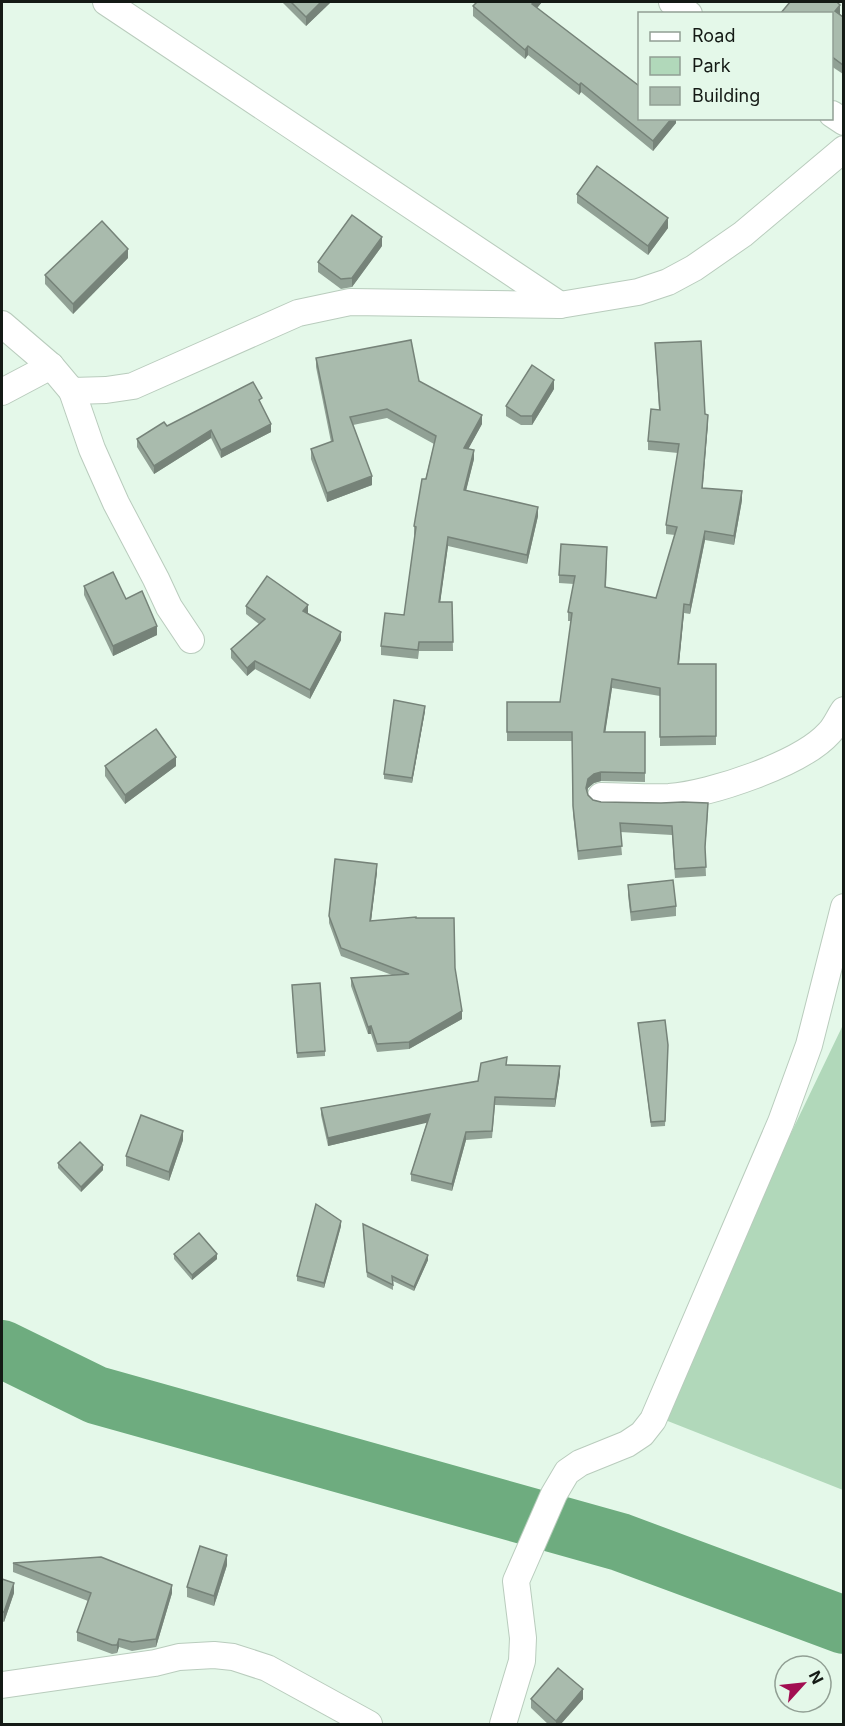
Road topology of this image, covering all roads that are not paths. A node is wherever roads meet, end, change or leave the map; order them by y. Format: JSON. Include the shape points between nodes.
{"nodes":[{"id":1,"x":106,"y":2,"type":"edge"},
{"id":2,"x":843,"y":149,"type":"edge"},
{"id":3,"x":560,"y":305,"type":"junction"},
{"id":4,"x":2,"y":324,"type":"edge"},
{"id":5,"x":51,"y":366,"type":"junction"},
{"id":6,"x":72,"y":391,"type":"junction"},
{"id":7,"x":2,"y":392,"type":"edge"},
{"id":8,"x":191,"y":640,"type":"dead end"},
{"id":9,"x":843,"y":710,"type":"edge"},
{"id":10,"x":601,"y":796,"type":"dead end"},
{"id":11,"x":843,"y":907,"type":"edge"},
{"id":12,"x":2,"y":1685,"type":"edge"},
{"id":13,"x":369,"y":1725,"type":"edge"},
{"id":14,"x":503,"y":1725,"type":"edge"}],
"edges":[{"from":1,"to":3,"type":"street"},
{"from":2,"to":3,"type":"street","via":[[743,234],[694,268],[638,292]]},
{"from":3,"to":6,"type":"street","via":[[350,302],[298,313],[133,387]]},
{"from":4,"to":5,"type":"street"},
{"from":5,"to":6,"type":"street"},
{"from":5,"to":7,"type":"street"},
{"from":6,"to":8,"type":"street","via":[[116,503],[169,607]]},
{"from":9,"to":10,"type":"street","via":[[829,733],[807,751],[756,775],[671,797]]},
{"from":11,"to":14,"type":"street","via":[[809,1045],[782,1122],[653,1420],[627,1444],[567,1472],[516,1581],[522,1661]]},
{"from":12,"to":13,"type":"street","via":[[179,1657],[233,1657],[267,1668]]}]}
